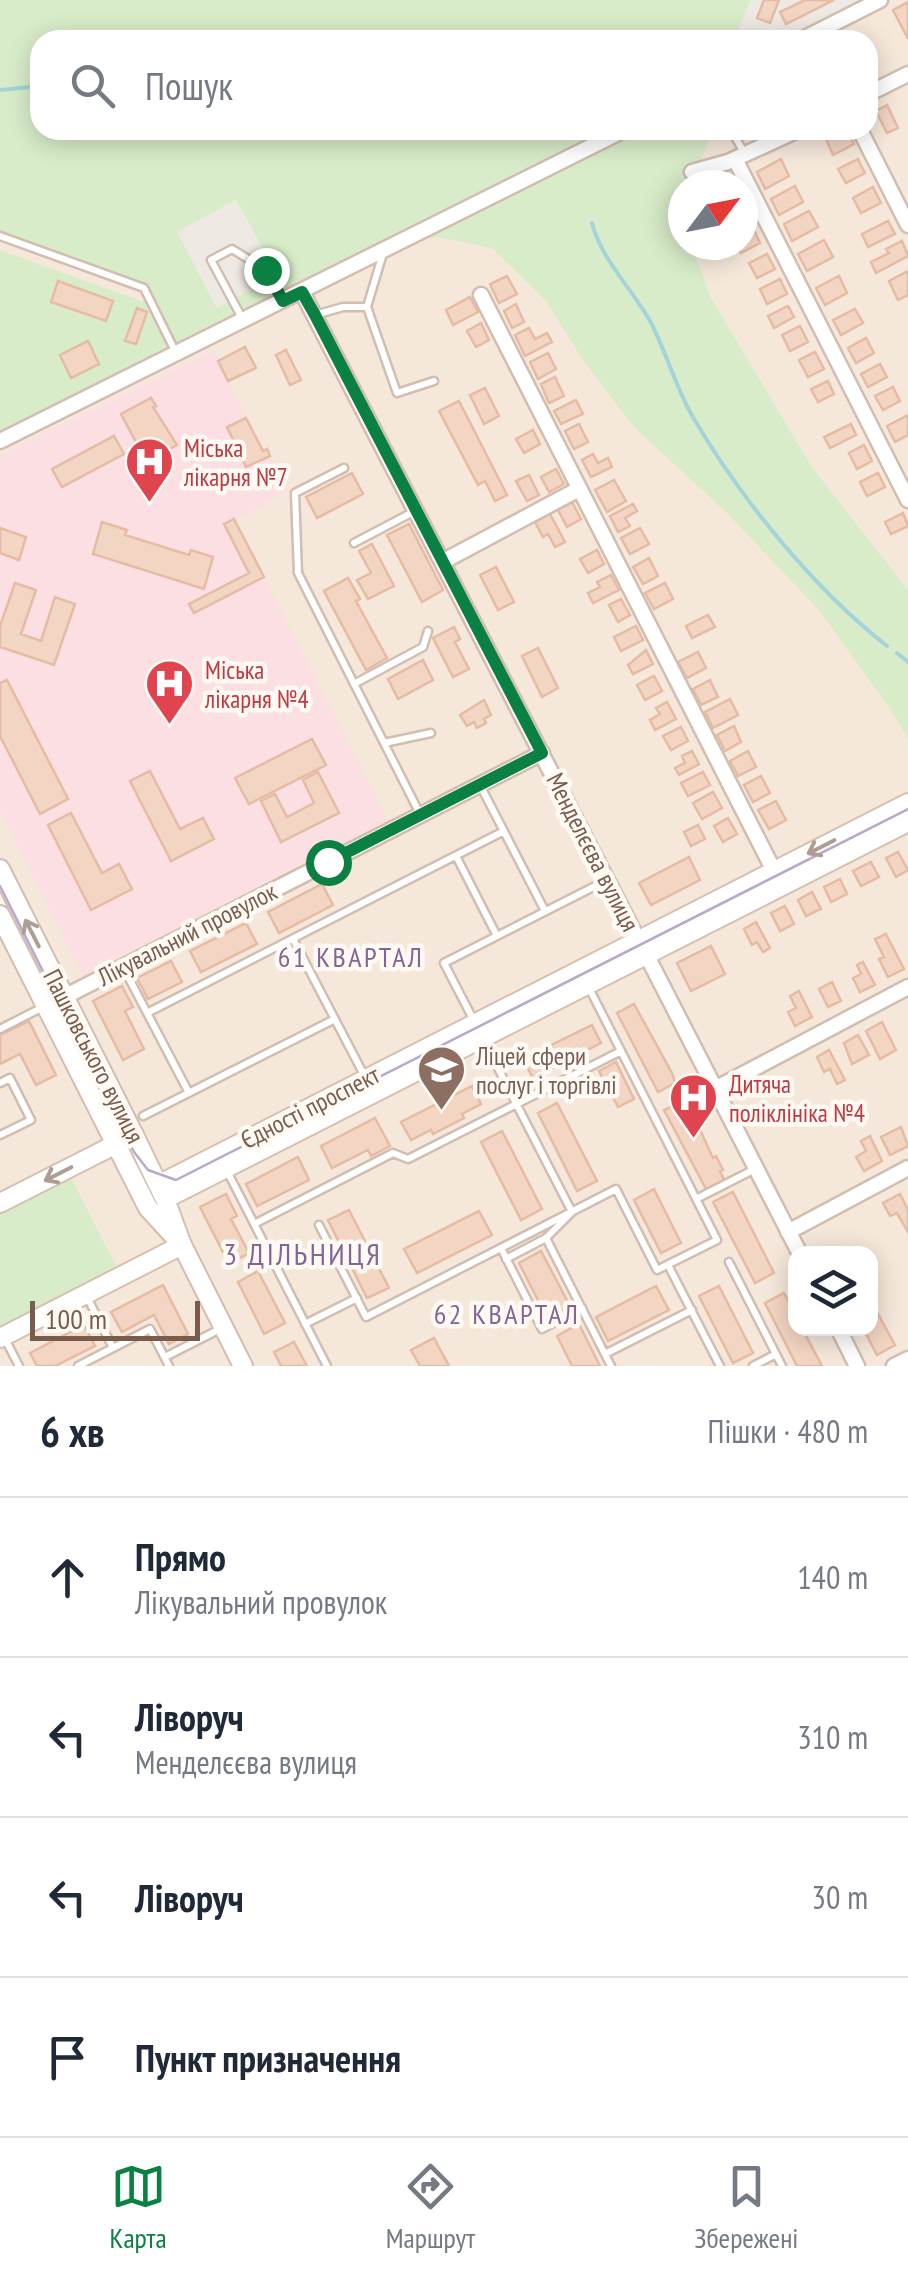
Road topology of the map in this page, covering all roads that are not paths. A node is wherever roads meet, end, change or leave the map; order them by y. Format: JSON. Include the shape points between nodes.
{"nodes":[{"id":1,"x":880,"y":0,"type":"edge"},
{"id":2,"x":831,"y":30,"type":"edge"},
{"id":3,"x":908,"y":74,"type":"edge"},
{"id":4,"x":878,"y":89,"type":"edge"},
{"id":5,"x":604,"y":140,"type":"edge"},
{"id":6,"x":734,"y":140,"type":"edge"},
{"id":7,"x":777,"y":140,"type":"edge"},
{"id":8,"x":865,"y":140,"type":"edge"},
{"id":9,"x":740,"y":157,"type":"junction"},
{"id":10,"x":698,"y":170,"type":"edge"},
{"id":11,"x":908,"y":225,"type":"edge"},
{"id":12,"x":0,"y":236,"type":"edge"},
{"id":13,"x":385,"y":249,"type":"junction"},
{"id":14,"x":302,"y":292,"type":"junction"},
{"id":15,"x":481,"y":295,"type":"dead end"},
{"id":16,"x":283,"y":301,"type":"junction"},
{"id":17,"x":367,"y":307,"type":"junction"},
{"id":18,"x":315,"y":315,"type":"junction"},
{"id":19,"x":244,"y":321,"type":"junction"},
{"id":20,"x":177,"y":354,"type":"junction"},
{"id":21,"x":434,"y":380,"type":"dead end"},
{"id":22,"x":0,"y":442,"type":"edge"},
{"id":23,"x":344,"y":468,"type":"dead end"},
{"id":24,"x":579,"y":489,"type":"junction"},
{"id":25,"x":908,"y":500,"type":"edge"},
{"id":26,"x":416,"y":511,"type":"junction"},
{"id":27,"x":354,"y":543,"type":"dead end"},
{"id":28,"x":442,"y":562,"type":"junction"},
{"id":29,"x":428,"y":631,"type":"dead end"},
{"id":30,"x":354,"y":684,"type":"junction"},
{"id":31,"x":431,"y":733,"type":"dead end"},
{"id":32,"x":384,"y":743,"type":"junction"},
{"id":33,"x":542,"y":753,"type":"junction"},
{"id":34,"x":480,"y":785,"type":"junction"},
{"id":35,"x":908,"y":803,"type":"edge"},
{"id":36,"x":421,"y":815,"type":"junction"},
{"id":37,"x":908,"y":822,"type":"edge"},
{"id":38,"x":504,"y":831,"type":"junction"},
{"id":39,"x":456,"y":856,"type":"junction"},
{"id":40,"x":0,"y":869,"type":"edge"},
{"id":41,"x":774,"y":871,"type":"junction"},
{"id":42,"x":607,"y":880,"type":"junction"},
{"id":43,"x":5,"y":903,"type":"edge"},
{"id":44,"x":546,"y":911,"type":"junction"},
{"id":45,"x":497,"y":936,"type":"junction"},
{"id":46,"x":293,"y":939,"type":"junction"},
{"id":47,"x":642,"y":947,"type":"junction"},
{"id":48,"x":123,"y":967,"type":"junction"},
{"id":49,"x":583,"y":977,"type":"junction"},
{"id":50,"x":908,"y":987,"type":"edge"},
{"id":51,"x":64,"y":997,"type":"junction"},
{"id":52,"x":46,"y":1006,"type":"junction"},
{"id":53,"x":147,"y":1013,"type":"junction"},
{"id":54,"x":335,"y":1019,"type":"junction"},
{"id":55,"x":0,"y":1029,"type":"edge"},
{"id":56,"x":479,"y":1030,"type":"junction"},
{"id":57,"x":620,"y":1051,"type":"junction"},
{"id":58,"x":0,"y":1083,"type":"edge"},
{"id":59,"x":370,"y":1086,"type":"junction"},
{"id":60,"x":715,"y":1089,"type":"junction"},
{"id":61,"x":188,"y":1093,"type":"junction"},
{"id":62,"x":517,"y":1104,"type":"junction"},
{"id":63,"x":143,"y":1116,"type":"dead end"},
{"id":64,"x":0,"y":1135,"type":"edge"},
{"id":65,"x":134,"y":1135,"type":"junction"},
{"id":66,"x":116,"y":1144,"type":"junction"},
{"id":67,"x":222,"y":1161,"type":"junction"},
{"id":68,"x":756,"y":1168,"type":"junction"},
{"id":69,"x":908,"y":1168,"type":"edge"},
{"id":70,"x":162,"y":1192,"type":"junction"},
{"id":71,"x":696,"y":1199,"type":"junction"},
{"id":72,"x":144,"y":1201,"type":"junction"},
{"id":73,"x":0,"y":1203,"type":"edge"},
{"id":74,"x":572,"y":1212,"type":"junction"},
{"id":75,"x":254,"y":1224,"type":"junction"},
{"id":76,"x":319,"y":1225,"type":"dead end"},
{"id":77,"x":788,"y":1232,"type":"junction"},
{"id":78,"x":546,"y":1238,"type":"junction"},
{"id":79,"x":182,"y":1245,"type":"junction"},
{"id":80,"x":796,"y":1246,"type":"edge"},
{"id":81,"x":500,"y":1248,"type":"junction"},
{"id":82,"x":506,"y":1259,"type":"junction"},
{"id":83,"x":728,"y":1262,"type":"dead end"},
{"id":84,"x":668,"y":1264,"type":"junction"},
{"id":85,"x":86,"y":1294,"type":"junction"},
{"id":86,"x":357,"y":1298,"type":"junction"},
{"id":87,"x":582,"y":1308,"type":"junction"},
{"id":88,"x":692,"y":1310,"type":"junction"},
{"id":89,"x":306,"y":1324,"type":"junction"},
{"id":90,"x":224,"y":1328,"type":"junction"},
{"id":91,"x":842,"y":1336,"type":"edge"},
{"id":92,"x":2,"y":1337,"type":"edge"},
{"id":93,"x":113,"y":1348,"type":"junction"},
{"id":94,"x":605,"y":1354,"type":"junction"},
{"id":95,"x":776,"y":1354,"type":"junction"},
{"id":96,"x":165,"y":1358,"type":"junction"},
{"id":97,"x":908,"y":1359,"type":"edge"},
{"id":98,"x":19,"y":1366,"type":"edge"},
{"id":99,"x":78,"y":1366,"type":"edge"},
{"id":100,"x":169,"y":1366,"type":"edge"},
{"id":101,"x":243,"y":1366,"type":"edge"},
{"id":102,"x":326,"y":1366,"type":"edge"},
{"id":103,"x":612,"y":1366,"type":"edge"},
{"id":104,"x":720,"y":1366,"type":"edge"},
{"id":105,"x":753,"y":1366,"type":"edge"},
{"id":106,"x":782,"y":1366,"type":"edge"},
{"id":107,"x":858,"y":1366,"type":"edge"},
{"id":108,"x":894,"y":1366,"type":"edge"}],
"edges":[{"from":1,"to":2,"type":"street"},
{"from":3,"to":4,"type":"street"},
{"from":5,"to":13,"type":"street"},
{"from":6,"to":9,"type":"lane"},
{"from":7,"to":9,"type":"street"},
{"from":8,"to":11,"type":"street"},
{"from":9,"to":10,"type":"street"},
{"from":9,"to":25,"type":"street"},
{"from":12,"to":20,"type":"lane","via":[[144,288]]},
{"from":13,"to":14,"type":"street"},
{"from":13,"to":17,"type":"lane"},
{"from":14,"to":16,"type":"street"},
{"from":14,"to":18,"type":"street","name":"Менделєєва вулиця"},
{"from":15,"to":24,"type":"street"},
{"from":16,"to":19,"type":"street"},
{"from":16,"to":19,"type":"lane","via":[[266,270],[232,249],[211,260]]},
{"from":17,"to":18,"type":"lane"},
{"from":17,"to":21,"type":"lane","via":[[397,393]]},
{"from":18,"to":26,"type":"street","name":"Менделєєва вулиця"},
{"from":19,"to":20,"type":"street"},
{"from":20,"to":22,"type":"street"},
{"from":23,"to":30,"type":"lane","via":[[296,494],[298,573]]},
{"from":24,"to":28,"type":"street"},
{"from":24,"to":41,"type":"street"},
{"from":26,"to":27,"type":"lane"},
{"from":26,"to":28,"type":"street","name":"Менделєєва вулиця"},
{"from":28,"to":33,"type":"street","name":"Менделєєва вулиця"},
{"from":29,"to":30,"type":"lane","via":[[424,647]]},
{"from":30,"to":32,"type":"lane"},
{"from":31,"to":32,"type":"lane"},
{"from":32,"to":36,"type":"lane"},
{"from":33,"to":34,"type":"street","name":"Лікувальний провулок"},
{"from":33,"to":42,"type":"street","name":"Менделєєва вулиця"},
{"from":34,"to":36,"type":"street","name":"Лікувальний провулок"},
{"from":34,"to":38,"type":"lane"},
{"from":35,"to":41,"type":"main road","name":"Єдності проспект","one_way":true},
{"from":36,"to":48,"type":"street","name":"Лікувальний провулок"},
{"from":37,"to":47,"type":"main road","name":"Єдності проспект"},
{"from":38,"to":39,"type":"lane"},
{"from":38,"to":44,"type":"lane"},
{"from":39,"to":45,"type":"lane"},
{"from":39,"to":46,"type":"lane"},
{"from":40,"to":43,"type":"main road","name":"Пашковського вулиця"},
{"from":41,"to":47,"type":"main road","name":"Єдності проспект"},
{"from":42,"to":44,"type":"lane"},
{"from":42,"to":47,"type":"street","name":"Менделєєва вулиця"},
{"from":51,"to":43,"type":"main road","name":"Пашковського вулиця","one_way":true},
{"from":43,"to":52,"type":"main road","name":"Пашковського вулиця"},
{"from":44,"to":45,"type":"lane"},
{"from":45,"to":56,"type":"lane","via":[[444,963]]},
{"from":46,"to":53,"type":"lane"},
{"from":46,"to":54,"type":"lane"},
{"from":47,"to":49,"type":"main road","name":"Єдності проспект"},
{"from":47,"to":60,"type":"street","name":"Менделєєва вулиця"},
{"from":48,"to":51,"type":"street","name":"Лікувальний провулок"},
{"from":48,"to":53,"type":"lane"},
{"from":49,"to":56,"type":"main road","name":"Єдності проспект"},
{"from":49,"to":57,"type":"lane"},
{"from":50,"to":60,"type":"street"},
{"from":51,"to":52,"type":"main road","name":"Лікувальний провулок"},
{"from":51,"to":65,"type":"main road","name":"Пашковського вулиця"},
{"from":52,"to":55,"type":"lane"},
{"from":52,"to":66,"type":"main road","name":"Пашковського вулиця"},
{"from":53,"to":61,"type":"lane"},
{"from":54,"to":59,"type":"lane"},
{"from":54,"to":61,"type":"lane"},
{"from":56,"to":59,"type":"main road","name":"Єдності проспект"},
{"from":56,"to":62,"type":"lane"},
{"from":57,"to":62,"type":"lane"},
{"from":57,"to":71,"type":"lane"},
{"from":58,"to":64,"type":"lane","via":[[10,1078],[31,1120]]},
{"from":59,"to":67,"type":"main road","name":"Єдності проспект"},
{"from":60,"to":68,"type":"street","name":"Менделєєва вулиця"},
{"from":61,"to":63,"type":"lane"},
{"from":62,"to":74,"type":"lane"},
{"from":62,"to":75,"type":"lane","via":[[408,1160],[393,1153]]},
{"from":65,"to":66,"type":"main road"},
{"from":65,"to":70,"type":"main road","name":"Пашковського вулиця"},
{"from":66,"to":72,"type":"main road","name":"Пашковського вулиця"},
{"from":66,"to":73,"type":"main road","one_way":true},
{"from":67,"to":70,"type":"main road","name":"Єдності проспект"},
{"from":67,"to":75,"type":"lane"},
{"from":68,"to":71,"type":"lane"},
{"from":68,"to":77,"type":"street","name":"Менделєєва вулиця"},
{"from":69,"to":77,"type":"street"},
{"from":70,"to":72,"type":"main road","name":"Єдності проспект"},
{"from":70,"to":79,"type":"main road","name":"Пашковського вулиця"},
{"from":71,"to":84,"type":"lane","via":[[717,1240]]},
{"from":72,"to":79,"type":"main road","name":"Пашковського вулиця"},
{"from":74,"to":78,"type":"lane"},
{"from":74,"to":81,"type":"lane"},
{"from":74,"to":84,"type":"lane","via":[[616,1189],[657,1270]]},
{"from":75,"to":89,"type":"lane"},
{"from":76,"to":86,"type":"lane"},
{"from":77,"to":80,"type":"street","name":"Менделєєва вулиця"},
{"from":78,"to":82,"type":"lane"},
{"from":78,"to":87,"type":"lane"},
{"from":79,"to":85,"type":"main road"},
{"from":79,"to":90,"type":"main road","name":"Пашковського вулиця"},
{"from":81,"to":82,"type":"lane"},
{"from":81,"to":86,"type":"lane","via":[[366,1316]]},
{"from":82,"to":87,"type":"lane","via":[[542,1329]]},
{"from":83,"to":95,"type":"lane"},
{"from":84,"to":88,"type":"lane"},
{"from":85,"to":92,"type":"main road"},
{"from":85,"to":93,"type":"lane"},
{"from":86,"to":89,"type":"lane"},
{"from":87,"to":94,"type":"lane"},
{"from":88,"to":94,"type":"lane"},
{"from":88,"to":104,"type":"lane"},
{"from":89,"to":102,"type":"lane"},
{"from":90,"to":96,"type":"lane"},
{"from":90,"to":101,"type":"main road","name":"Пашковського вулиця"},
{"from":91,"to":107,"type":"street"},
{"from":92,"to":98,"type":"lane"},
{"from":93,"to":96,"type":"lane","via":[[150,1329]]},
{"from":93,"to":99,"type":"lane"},
{"from":94,"to":103,"type":"lane"},
{"from":95,"to":105,"type":"lane"},
{"from":95,"to":106,"type":"lane"},
{"from":96,"to":100,"type":"lane"},
{"from":97,"to":108,"type":"street"}]}
